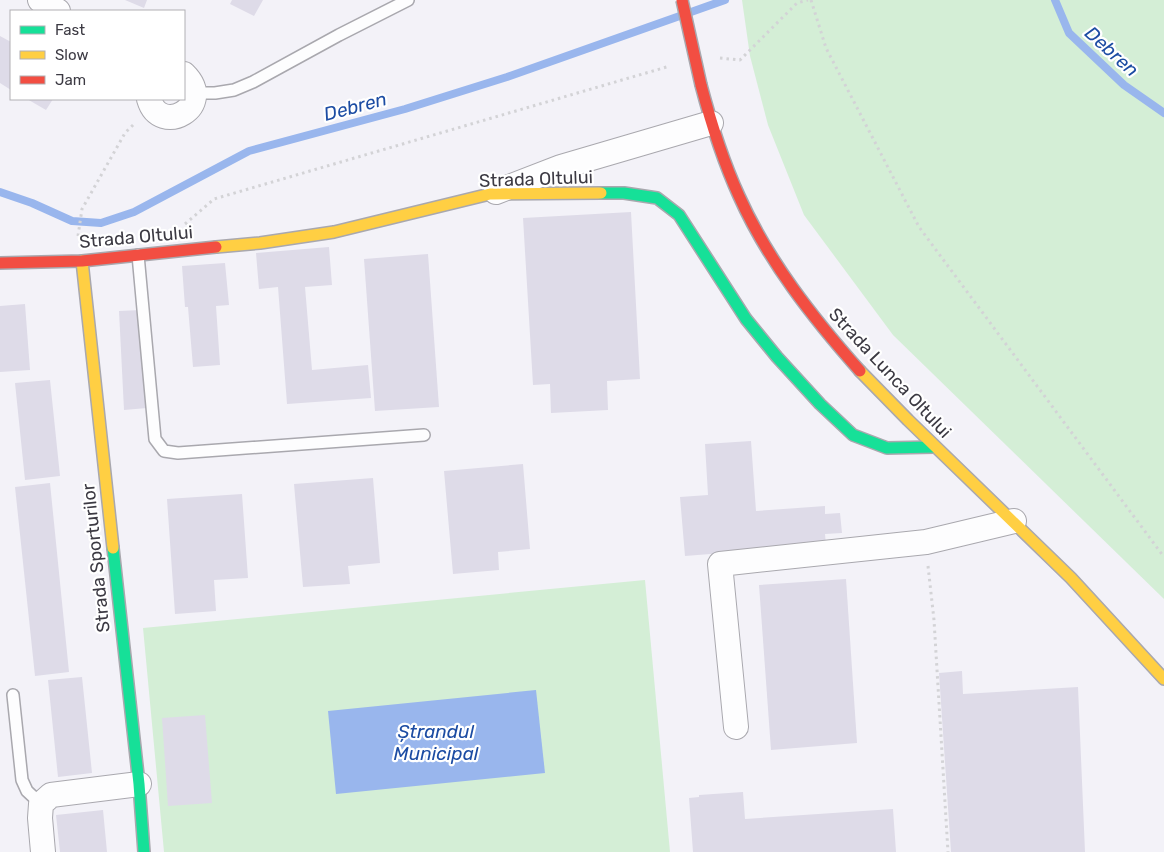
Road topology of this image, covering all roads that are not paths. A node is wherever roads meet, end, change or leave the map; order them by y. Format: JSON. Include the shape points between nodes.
{"nodes":[{"id":1,"x":40,"y":0,"type":"edge"},
{"id":2,"x":408,"y":0,"type":"edge"},
{"id":3,"x":682,"y":0,"type":"edge"},
{"id":4,"x":56,"y":10,"type":"edge"},
{"id":5,"x":189,"y":84,"type":"edge"},
{"id":6,"x":150,"y":103,"type":"edge"},
{"id":7,"x":711,"y":122,"type":"junction"},
{"id":8,"x":490,"y":194,"type":"junction"},
{"id":9,"x":138,"y":255,"type":"junction"},
{"id":10,"x":82,"y":260,"type":"junction"},
{"id":11,"x":0,"y":263,"type":"edge"},
{"id":12,"x":424,"y":435,"type":"dead end"},
{"id":13,"x":934,"y":448,"type":"junction"},
{"id":14,"x":1014,"y":522,"type":"junction"},
{"id":15,"x":1164,"y":679,"type":"edge"},
{"id":16,"x":14,"y":695,"type":"dead end"},
{"id":17,"x":736,"y":727,"type":"dead end"},
{"id":18,"x":139,"y":784,"type":"junction"},
{"id":19,"x":41,"y":804,"type":"junction"},
{"id":20,"x":43,"y":852,"type":"edge"},
{"id":21,"x":144,"y":852,"type":"edge"}],
"edges":[{"from":1,"to":4,"type":"street"},
{"from":2,"to":5,"type":"lane","via":[[234,90],[215,93]]},
{"from":3,"to":7,"type":"street","name":"Strada Lunca Oltului","bridge":true},
{"from":5,"to":6,"type":"street","via":[[190,107],[179,116],[164,116]]},
{"from":7,"to":8,"type":"street","via":[[561,167]]},
{"from":7,"to":13,"type":"street","name":"Strada Lunca Oltului","via":[[731,180],[756,231],[791,287],[841,351]]},
{"from":8,"to":9,"type":"street","name":"Strada Oltului","via":[[334,232]]},
{"from":8,"to":13,"type":"street","name":"Strada Oltului","via":[[624,193],[656,198],[679,215],[746,319],[777,357],[853,435],[887,448]]},
{"from":9,"to":10,"type":"street","name":"Strada Oltului"},
{"from":9,"to":12,"type":"lane","via":[[155,439],[164,451],[178,453]]},
{"from":10,"to":11,"type":"street","name":"Strada Oltului"},
{"from":10,"to":18,"type":"street","name":"Strada Sporturilor"},
{"from":13,"to":14,"type":"street","name":"Strada Lunca Oltului"},
{"from":14,"to":15,"type":"street","name":"Strada Lunca Oltului","via":[[1082,588]]},
{"from":14,"to":17,"type":"street","via":[[926,542],[720,564]]},
{"from":16,"to":19,"type":"lane","via":[[22,780],[26,791]]},
{"from":18,"to":19,"type":"street","via":[[51,795]]},
{"from":18,"to":21,"type":"street","name":"Strada Sporturilor"},
{"from":19,"to":20,"type":"street"}]}
